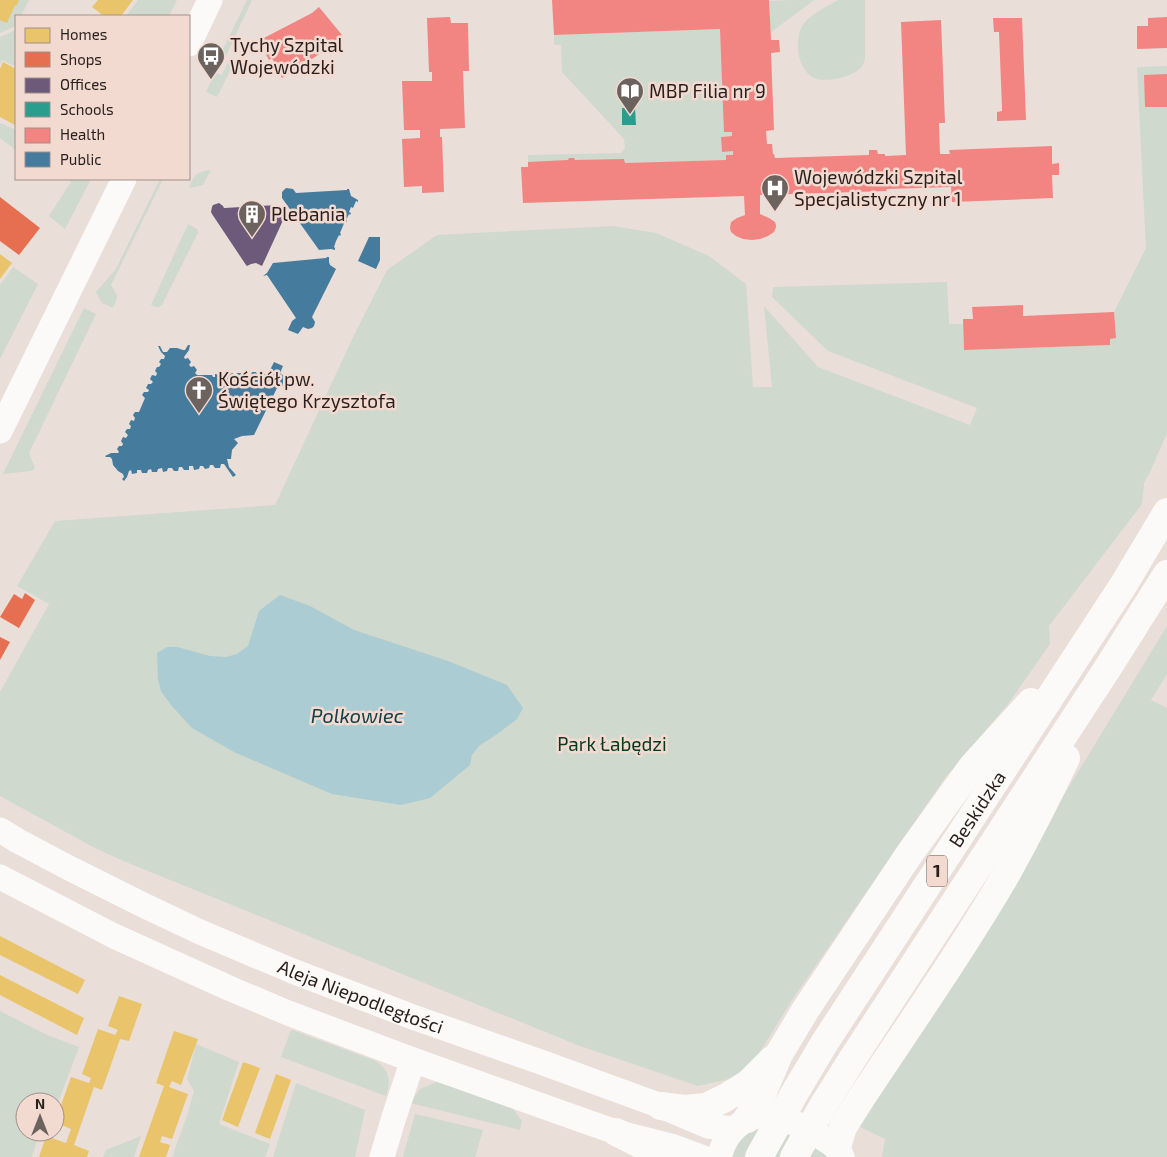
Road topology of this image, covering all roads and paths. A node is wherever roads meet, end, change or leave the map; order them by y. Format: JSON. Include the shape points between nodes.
{"nodes":[{"id":1,"x":210,"y":0,"type":"edge"},
{"id":2,"x":190,"y":42,"type":"edge"},
{"id":3,"x":124,"y":180,"type":"edge"},
{"id":4,"x":0,"y":431,"type":"edge"},
{"id":5,"x":1167,"y":512,"type":"edge"},
{"id":6,"x":1167,"y":574,"type":"edge"},
{"id":7,"x":1082,"y":648,"type":"junction"},
{"id":8,"x":1109,"y":666,"type":"junction"},
{"id":9,"x":0,"y":830,"type":"edge"},
{"id":10,"x":0,"y":877,"type":"edge"},
{"id":11,"x":360,"y":998,"type":"junction"},
{"id":12,"x":343,"y":1034,"type":"junction"},
{"id":13,"x":779,"y":1054,"type":"junction"},
{"id":14,"x":413,"y":1060,"type":"junction"},
{"id":15,"x":661,"y":1106,"type":"junction"},
{"id":16,"x":740,"y":1124,"type":"junction"},
{"id":17,"x":616,"y":1132,"type":"junction"},
{"id":18,"x":839,"y":1152,"type":"edge"},
{"id":19,"x":382,"y":1157,"type":"edge"},
{"id":20,"x":660,"y":1157,"type":"edge"},
{"id":21,"x":700,"y":1157,"type":"edge"},
{"id":22,"x":719,"y":1157,"type":"edge"},
{"id":23,"x":760,"y":1157,"type":"edge"},
{"id":24,"x":794,"y":1157,"type":"edge"}],
"edges":[{"from":1,"to":2,"type":"street"},
{"from":3,"to":4,"type":"street"},
{"from":5,"to":7,"type":"main road","name":"Beskidzka","number":"1"},
{"from":6,"to":8,"type":"main road","name":"Beskidzka","number":"1"},
{"from":7,"to":13,"type":"main road","via":[[972,767],[908,856]]},
{"from":7,"to":23,"type":"main road","name":"Beskidzka","number":"1","via":[[825,1042]]},
{"from":8,"to":18,"type":"main road","via":[[1046,800],[1007,871],[843,1128]]},
{"from":8,"to":24,"type":"main road","name":"Beskidzka","number":"1","via":[[852,1058]]},
{"from":9,"to":11,"type":"street","name":"Aleja Niepodległości","via":[[159,913]]},
{"from":10,"to":12,"type":"street","via":[[98,929],[230,989]]},
{"from":11,"to":12,"type":"street","via":[[345,1007]]},
{"from":11,"to":15,"type":"street","name":"Aleja Niepodległości"},
{"from":12,"to":14,"type":"street"},
{"from":13,"to":15,"type":"main road","via":[[749,1083],[706,1107]]},
{"from":13,"to":16,"type":"main road","via":[[760,1099]]},
{"from":14,"to":17,"type":"street"},
{"from":14,"to":19,"type":"street"},
{"from":15,"to":16,"type":"street","name":"Aleja Niepodległości","via":[[708,1126]]},
{"from":16,"to":18,"type":"street","name":"Aleja Niepodległości","via":[[757,1117],[784,1118],[812,1132]]},
{"from":16,"to":22,"type":"street","via":[[728,1136]]},
{"from":17,"to":20,"type":"main road"},
{"from":17,"to":21,"type":"street"}]}
